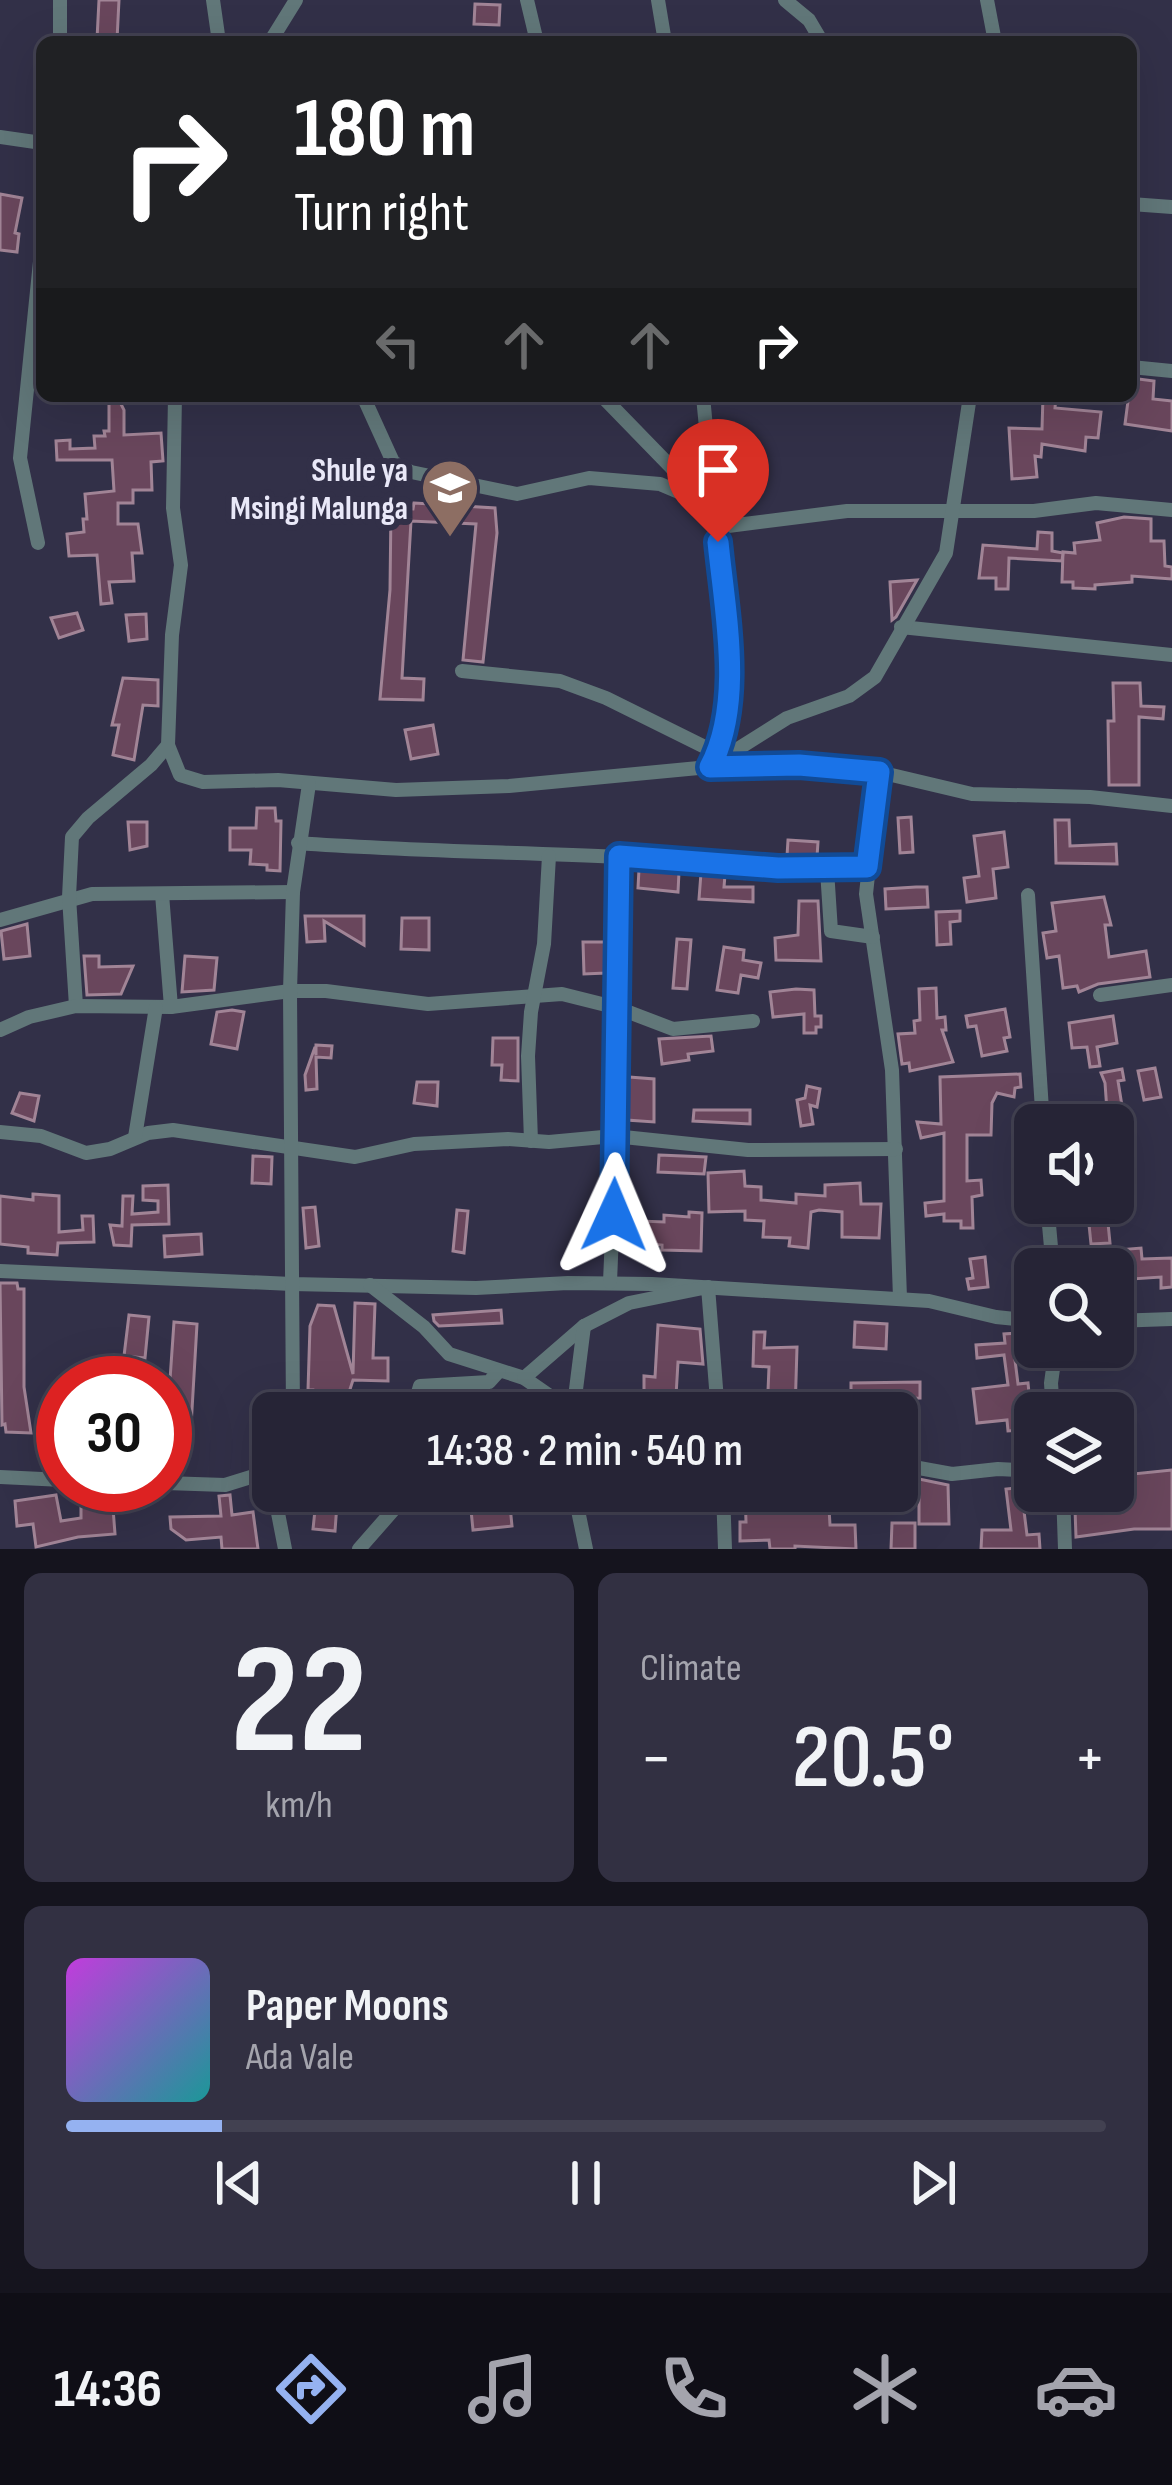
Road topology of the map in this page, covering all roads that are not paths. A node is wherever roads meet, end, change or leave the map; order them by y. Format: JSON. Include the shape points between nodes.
{"nodes":[{"id":1,"x":60,"y":0,"type":"edge"},
{"id":2,"x":214,"y":0,"type":"edge"},
{"id":3,"x":296,"y":0,"type":"edge"},
{"id":4,"x":527,"y":0,"type":"edge"},
{"id":5,"x":658,"y":0,"type":"edge"},
{"id":6,"x":784,"y":0,"type":"edge"},
{"id":7,"x":987,"y":0,"type":"edge"},
{"id":8,"x":60,"y":36,"type":"edge"},
{"id":9,"x":218,"y":36,"type":"edge"},
{"id":10,"x":274,"y":36,"type":"edge"},
{"id":11,"x":536,"y":36,"type":"edge"},
{"id":12,"x":664,"y":36,"type":"edge"},
{"id":13,"x":818,"y":36,"type":"edge"},
{"id":14,"x":994,"y":36,"type":"edge"},
{"id":15,"x":0,"y":137,"type":"edge"},
{"id":16,"x":36,"y":142,"type":"edge"},
{"id":17,"x":1137,"y":204,"type":"edge"},
{"id":18,"x":1172,"y":207,"type":"edge"},
{"id":19,"x":36,"y":313,"type":"edge"},
{"id":20,"x":1137,"y":368,"type":"edge"},
{"id":21,"x":1172,"y":371,"type":"edge"},
{"id":22,"x":175,"y":402,"type":"edge"},
{"id":23,"x":366,"y":402,"type":"edge"},
{"id":24,"x":608,"y":402,"type":"edge"},
{"id":25,"x":704,"y":402,"type":"edge"},
{"id":26,"x":969,"y":402,"type":"edge"},
{"id":27,"x":698,"y":500,"type":"junction"},
{"id":28,"x":1172,"y":510,"type":"edge"},
{"id":29,"x":952,"y":512,"type":"junction"},
{"id":30,"x":716,"y":521,"type":"junction"},
{"id":31,"x":38,"y":543,"type":"dead end"},
{"id":32,"x":901,"y":627,"type":"junction"},
{"id":33,"x":1172,"y":655,"type":"edge"},
{"id":34,"x":462,"y":671,"type":"dead end"},
{"id":35,"x":168,"y":745,"type":"junction"},
{"id":36,"x":713,"y":760,"type":"junction"},
{"id":37,"x":879,"y":772,"type":"junction"},
{"id":38,"x":309,"y":784,"type":"junction"},
{"id":39,"x":1172,"y":806,"type":"edge"},
{"id":40,"x":1172,"y":823,"type":"edge"},
{"id":41,"x":298,"y":843,"type":"junction"},
{"id":42,"x":549,"y":856,"type":"junction"},
{"id":43,"x":619,"y":856,"type":"junction"},
{"id":44,"x":867,"y":867,"type":"junction"},
{"id":45,"x":826,"y":870,"type":"junction"},
{"id":46,"x":293,"y":892,"type":"junction"},
{"id":47,"x":162,"y":894,"type":"junction"},
{"id":48,"x":1028,"y":896,"type":"dead end"},
{"id":49,"x":69,"y":897,"type":"junction"},
{"id":50,"x":0,"y":920,"type":"edge"},
{"id":51,"x":872,"y":937,"type":"junction"},
{"id":52,"x":1172,"y":985,"type":"edge"},
{"id":53,"x":290,"y":991,"type":"junction"},
{"id":54,"x":536,"y":993,"type":"junction"},
{"id":55,"x":1100,"y":995,"type":"dead end"},
{"id":56,"x":76,"y":1006,"type":"junction"},
{"id":57,"x":164,"y":1007,"type":"junction"},
{"id":58,"x":618,"y":1008,"type":"junction"},
{"id":59,"x":753,"y":1021,"type":"dead end"},
{"id":60,"x":0,"y":1030,"type":"edge"},
{"id":61,"x":1042,"y":1104,"type":"edge"},
{"id":62,"x":0,"y":1132,"type":"edge"},
{"id":63,"x":614,"y":1136,"type":"junction"},
{"id":64,"x":135,"y":1137,"type":"junction"},
{"id":65,"x":531,"y":1141,"type":"junction"},
{"id":66,"x":289,"y":1146,"type":"junction"},
{"id":67,"x":896,"y":1149,"type":"junction"},
{"id":68,"x":0,"y":1271,"type":"edge"},
{"id":69,"x":610,"y":1282,"type":"junction"},
{"id":70,"x":292,"y":1284,"type":"junction"},
{"id":71,"x":370,"y":1285,"type":"junction"},
{"id":72,"x":708,"y":1287,"type":"junction"},
{"id":73,"x":900,"y":1298,"type":"junction"},
{"id":74,"x":1014,"y":1317,"type":"edge"},
{"id":75,"x":1172,"y":1319,"type":"edge"},
{"id":76,"x":1134,"y":1320,"type":"edge"},
{"id":77,"x":584,"y":1326,"type":"junction"},
{"id":78,"x":499,"y":1371,"type":"junction"},
{"id":79,"x":524,"y":1378,"type":"junction"},
{"id":80,"x":293,"y":1392,"type":"edge"},
{"id":81,"x":418,"y":1392,"type":"edge"},
{"id":82,"x":544,"y":1392,"type":"edge"},
{"id":83,"x":576,"y":1392,"type":"edge"},
{"id":84,"x":716,"y":1392,"type":"edge"},
{"id":85,"x":918,"y":1467,"type":"edge"},
{"id":86,"x":1014,"y":1470,"type":"edge"},
{"id":87,"x":0,"y":1477,"type":"edge"},
{"id":88,"x":252,"y":1477,"type":"edge"},
{"id":89,"x":36,"y":1479,"type":"edge"},
{"id":90,"x":192,"y":1484,"type":"edge"},
{"id":91,"x":278,"y":1512,"type":"edge"},
{"id":92,"x":392,"y":1512,"type":"edge"},
{"id":93,"x":578,"y":1512,"type":"edge"},
{"id":94,"x":724,"y":1512,"type":"edge"},
{"id":95,"x":1064,"y":1512,"type":"edge"},
{"id":96,"x":285,"y":1549,"type":"edge"},
{"id":97,"x":359,"y":1549,"type":"edge"},
{"id":98,"x":586,"y":1549,"type":"edge"},
{"id":99,"x":725,"y":1549,"type":"edge"},
{"id":100,"x":1065,"y":1549,"type":"edge"}],
"edges":[{"from":1,"to":8,"type":"street"},
{"from":2,"to":9,"type":"street"},
{"from":3,"to":10,"type":"street"},
{"from":4,"to":11,"type":"street"},
{"from":5,"to":12,"type":"street"},
{"from":6,"to":13,"type":"street"},
{"from":7,"to":14,"type":"street"},
{"from":15,"to":16,"type":"street"},
{"from":17,"to":18,"type":"street"},
{"from":19,"to":31,"type":"street","via":[[20,458]]},
{"from":20,"to":21,"type":"street"},
{"from":22,"to":35,"type":"street","via":[[181,565]]},
{"from":23,"to":27,"type":"street","via":[[393,462],[412,472],[517,494],[590,478],[640,481]]},
{"from":24,"to":27,"type":"street"},
{"from":25,"to":30,"type":"street"},
{"from":26,"to":29,"type":"street"},
{"from":27,"to":30,"type":"street"},
{"from":28,"to":29,"type":"street","via":[[1096,503]]},
{"from":29,"to":30,"type":"street"},
{"from":29,"to":32,"type":"street","via":[[941,568]]},
{"from":30,"to":36,"type":"street","via":[[728,661],[725,735]]},
{"from":32,"to":33,"type":"street"},
{"from":32,"to":36,"type":"street","via":[[864,687]]},
{"from":34,"to":36,"type":"street","via":[[560,681]]},
{"from":35,"to":38,"type":"street","via":[[185,778]]},
{"from":35,"to":49,"type":"street","via":[[72,838]]},
{"from":36,"to":37,"type":"street"},
{"from":36,"to":38,"type":"street","via":[[509,786]]},
{"from":37,"to":39,"type":"street","via":[[971,794]]},
{"from":37,"to":44,"type":"street"},
{"from":38,"to":41,"type":"street"},
{"from":39,"to":40,"type":"street"},
{"from":41,"to":42,"type":"street"},
{"from":41,"to":46,"type":"street"},
{"from":42,"to":43,"type":"street"},
{"from":42,"to":54,"type":"street"},
{"from":43,"to":45,"type":"street"},
{"from":43,"to":58,"type":"street"},
{"from":44,"to":45,"type":"street"},
{"from":44,"to":51,"type":"street"},
{"from":45,"to":51,"type":"street","via":[[831,931]]},
{"from":46,"to":47,"type":"street"},
{"from":46,"to":53,"type":"street"},
{"from":47,"to":49,"type":"street"},
{"from":47,"to":57,"type":"street"},
{"from":48,"to":61,"type":"street"},
{"from":49,"to":50,"type":"street"},
{"from":49,"to":56,"type":"street"},
{"from":51,"to":67,"type":"street"},
{"from":52,"to":55,"type":"street"},
{"from":53,"to":54,"type":"street","via":[[428,1004]]},
{"from":53,"to":57,"type":"street"},
{"from":53,"to":66,"type":"street"},
{"from":54,"to":58,"type":"street"},
{"from":54,"to":65,"type":"street"},
{"from":56,"to":57,"type":"street"},
{"from":56,"to":60,"type":"street"},
{"from":57,"to":64,"type":"street"},
{"from":58,"to":59,"type":"street","via":[[673,1029]]},
{"from":58,"to":63,"type":"street"},
{"from":62,"to":64,"type":"street","via":[[41,1136],[78,1153]]},
{"from":63,"to":65,"type":"street"},
{"from":63,"to":67,"type":"street","via":[[748,1150]]},
{"from":63,"to":69,"type":"street"},
{"from":64,"to":66,"type":"street","via":[[172,1130]]},
{"from":65,"to":66,"type":"street","via":[[414,1144],[356,1157]]},
{"from":66,"to":70,"type":"street"},
{"from":67,"to":73,"type":"street"},
{"from":68,"to":70,"type":"street"},
{"from":69,"to":71,"type":"street"},
{"from":69,"to":72,"type":"street"},
{"from":70,"to":71,"type":"street"},
{"from":70,"to":80,"type":"street"},
{"from":71,"to":78,"type":"street","via":[[449,1354]]},
{"from":72,"to":73,"type":"street"},
{"from":72,"to":77,"type":"street","via":[[629,1303]]},
{"from":72,"to":84,"type":"street"},
{"from":73,"to":74,"type":"street"},
{"from":75,"to":76,"type":"street"},
{"from":77,"to":79,"type":"street"},
{"from":77,"to":83,"type":"street"},
{"from":78,"to":79,"type":"street"},
{"from":78,"to":81,"type":"street","via":[[489,1382]]},
{"from":79,"to":82,"type":"street"},
{"from":85,"to":86,"type":"street","via":[[968,1475]]},
{"from":87,"to":89,"type":"street"},
{"from":88,"to":90,"type":"street"},
{"from":91,"to":96,"type":"street"},
{"from":92,"to":97,"type":"street"},
{"from":93,"to":98,"type":"street"},
{"from":94,"to":99,"type":"street"},
{"from":95,"to":100,"type":"street"}]}
